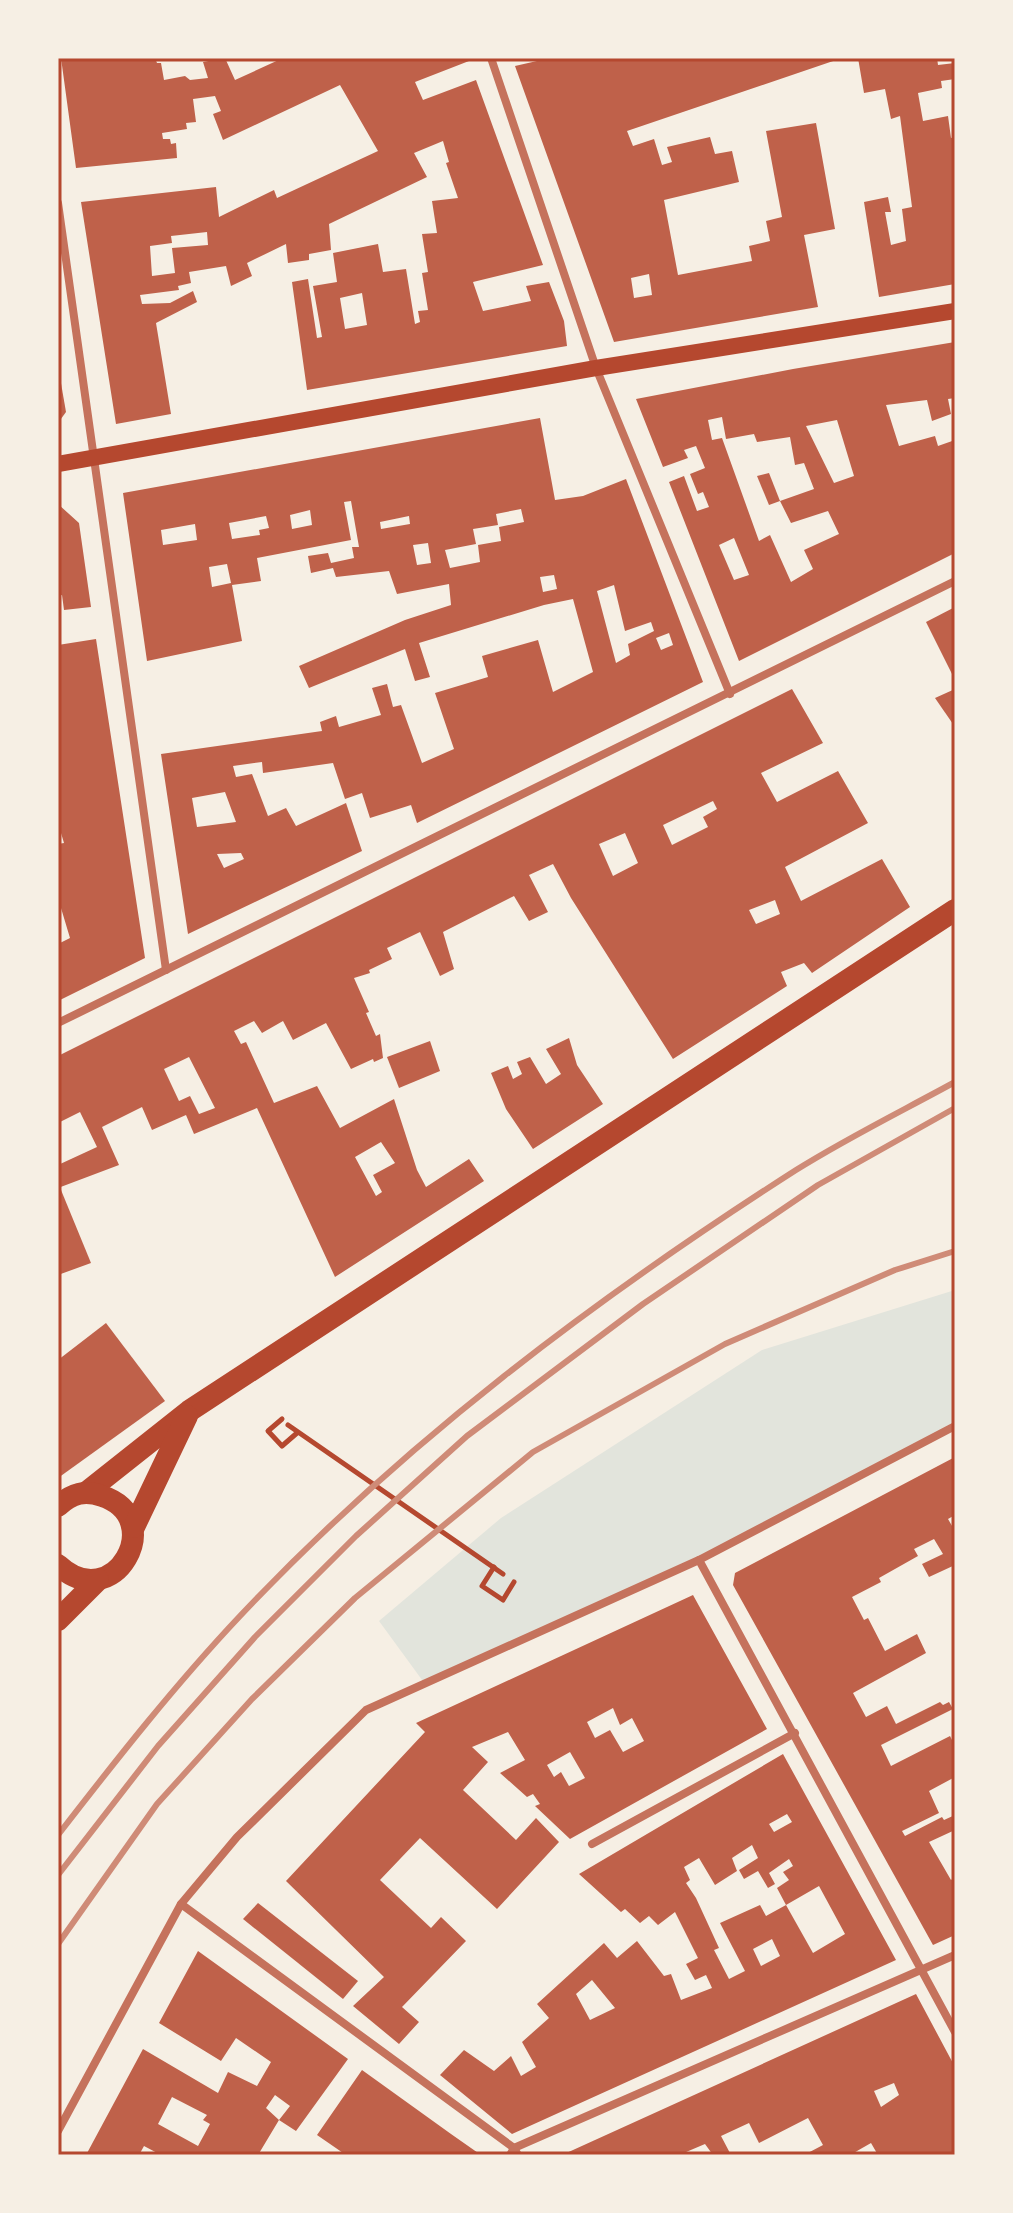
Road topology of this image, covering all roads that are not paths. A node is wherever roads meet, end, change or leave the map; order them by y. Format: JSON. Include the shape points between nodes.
{"nodes":[{"id":1,"x":491,"y":58,"type":"edge"},
{"id":2,"x":58,"y":203,"type":"edge"},
{"id":3,"x":955,"y":311,"type":"edge"},
{"id":4,"x":596,"y":368,"type":"junction"},
{"id":5,"x":93,"y":458,"type":"junction"},
{"id":6,"x":58,"y":464,"type":"edge"},
{"id":7,"x":955,"y":581,"type":"edge"},
{"id":8,"x":730,"y":694,"type":"junction"},
{"id":9,"x":955,"y":910,"type":"edge"},
{"id":10,"x":166,"y":970,"type":"junction"},
{"id":11,"x":58,"y":1023,"type":"edge"},
{"id":12,"x":189,"y":1411,"type":"junction"},
{"id":13,"x":955,"y":1426,"type":"edge"},
{"id":14,"x":88,"y":1491,"type":"junction"},
{"id":15,"x":58,"y":1506,"type":"edge"},
{"id":16,"x":134,"y":1527,"type":"junction"},
{"id":17,"x":699,"y":1560,"type":"junction"},
{"id":18,"x":58,"y":1565,"type":"edge"},
{"id":19,"x":98,"y":1580,"type":"junction"},
{"id":20,"x":58,"y":1620,"type":"edge"},
{"id":21,"x":795,"y":1733,"type":"junction"},
{"id":22,"x":592,"y":1844,"type":"dead end"},
{"id":23,"x":181,"y":1904,"type":"junction"},
{"id":24,"x":955,"y":1955,"type":"edge"},
{"id":25,"x":922,"y":1970,"type":"junction"},
{"id":26,"x":955,"y":2032,"type":"edge"},
{"id":27,"x":58,"y":2131,"type":"edge"},
{"id":28,"x":514,"y":2153,"type":"edge"}],
"edges":[{"from":1,"to":4,"type":"street"},
{"from":2,"to":5,"type":"street"},
{"from":3,"to":4,"type":"main road"},
{"from":4,"to":5,"type":"main road"},
{"from":4,"to":8,"type":"street"},
{"from":5,"to":6,"type":"main road"},
{"from":5,"to":10,"type":"street"},
{"from":7,"to":8,"type":"street"},
{"from":8,"to":10,"type":"street"},
{"from":9,"to":12,"type":"highway"},
{"from":10,"to":11,"type":"street"},
{"from":12,"to":14,"type":"highway"},
{"from":12,"to":16,"type":"highway"},
{"from":13,"to":17,"type":"street"},
{"from":14,"to":15,"type":"highway"},
{"from":14,"to":16,"type":"highway","via":[[117,1501]]},
{"from":16,"to":19,"type":"highway","via":[[132,1550],[119,1570]]},
{"from":17,"to":21,"type":"street"},
{"from":17,"to":23,"type":"street","via":[[366,1710],[237,1837]]},
{"from":18,"to":19,"type":"highway","via":[[70,1576]]},
{"from":19,"to":20,"type":"highway"},
{"from":21,"to":22,"type":"street"},
{"from":21,"to":25,"type":"street"},
{"from":23,"to":27,"type":"street"},
{"from":23,"to":28,"type":"street"},
{"from":24,"to":25,"type":"street"},
{"from":25,"to":26,"type":"street"},
{"from":25,"to":28,"type":"street"}]}
